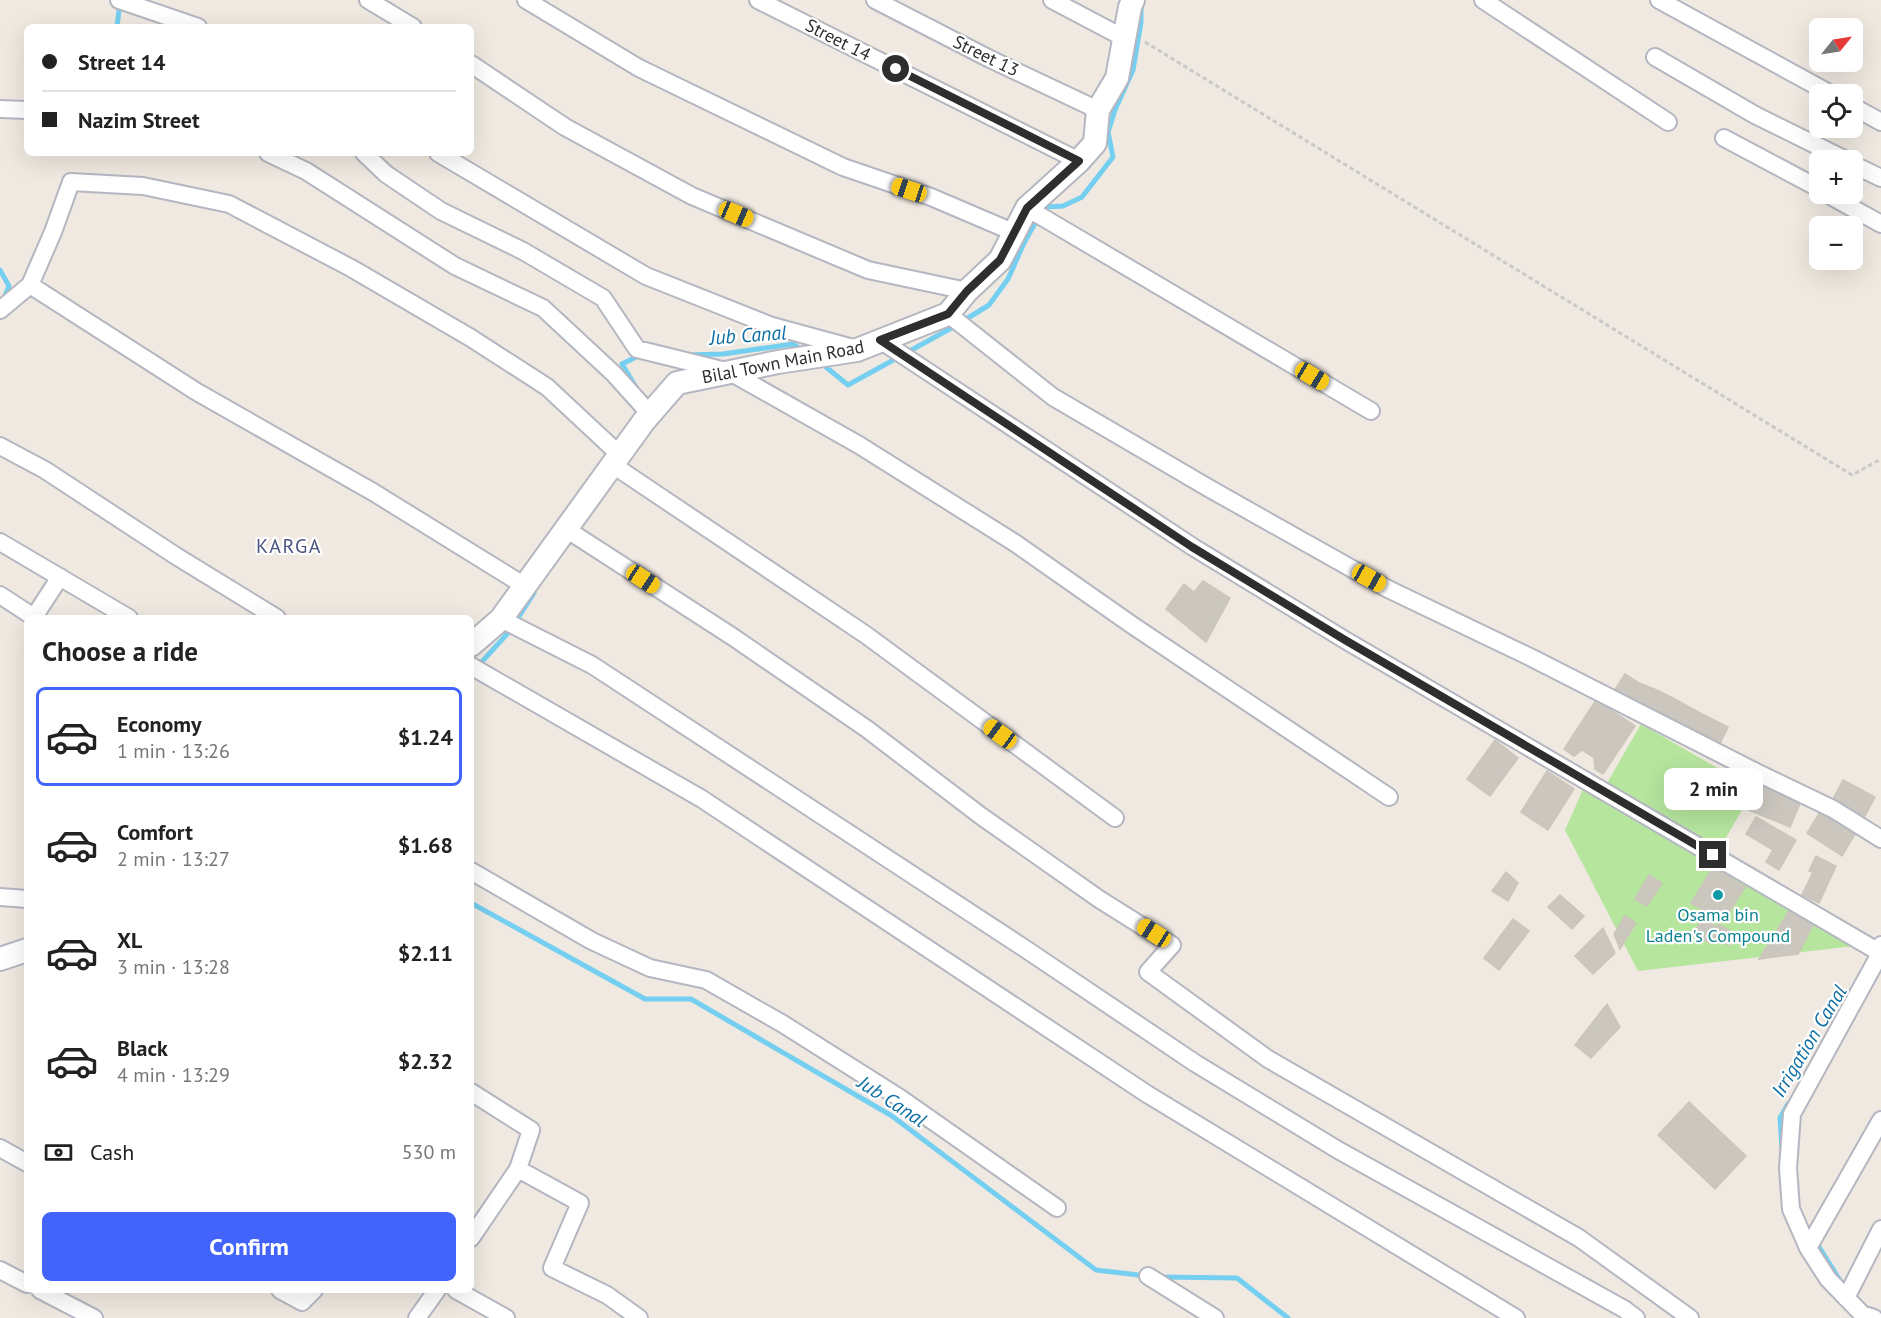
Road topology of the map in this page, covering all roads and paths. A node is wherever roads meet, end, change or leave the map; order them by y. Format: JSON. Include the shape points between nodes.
{"nodes":[{"id":1,"x":119,"y":0,"type":"edge"},
{"id":2,"x":368,"y":0,"type":"edge"},
{"id":3,"x":526,"y":0,"type":"edge"},
{"id":4,"x":758,"y":0,"type":"edge"},
{"id":5,"x":874,"y":0,"type":"edge"},
{"id":6,"x":1052,"y":0,"type":"edge"},
{"id":7,"x":1133,"y":0,"type":"edge"},
{"id":8,"x":1483,"y":0,"type":"edge"},
{"id":9,"x":1659,"y":0,"type":"edge"},
{"id":10,"x":189,"y":24,"type":"edge"},
{"id":11,"x":408,"y":24,"type":"edge"},
{"id":12,"x":1125,"y":34,"type":"junction"},
{"id":13,"x":1655,"y":57,"type":"dead end"},
{"id":14,"x":474,"y":66,"type":"edge"},
{"id":15,"x":1813,"y":84,"type":"edge"},
{"id":16,"x":0,"y":109,"type":"edge"},
{"id":17,"x":24,"y":110,"type":"edge"},
{"id":18,"x":1098,"y":110,"type":"junction"},
{"id":19,"x":1863,"y":112,"type":"edge"},
{"id":20,"x":1668,"y":122,"type":"dead end"},
{"id":21,"x":1881,"y":122,"type":"edge"},
{"id":22,"x":1724,"y":138,"type":"dead end"},
{"id":23,"x":1826,"y":150,"type":"edge"},
{"id":24,"x":274,"y":156,"type":"edge"},
{"id":25,"x":367,"y":156,"type":"edge"},
{"id":26,"x":443,"y":156,"type":"edge"},
{"id":27,"x":1079,"y":161,"type":"junction"},
{"id":28,"x":1863,"y":169,"type":"edge"},
{"id":29,"x":1881,"y":178,"type":"edge"},
{"id":30,"x":1809,"y":183,"type":"edge"},
{"id":31,"x":1845,"y":204,"type":"edge"},
{"id":32,"x":1027,"y":208,"type":"junction"},
{"id":33,"x":1881,"y":224,"type":"edge"},
{"id":34,"x":1013,"y":232,"type":"junction"},
{"id":35,"x":30,"y":285,"type":"junction"},
{"id":36,"x":967,"y":291,"type":"junction"},
{"id":37,"x":0,"y":310,"type":"edge"},
{"id":38,"x":948,"y":314,"type":"junction"},
{"id":39,"x":880,"y":340,"type":"junction"},
{"id":40,"x":857,"y":350,"type":"junction"},
{"id":41,"x":730,"y":372,"type":"junction"},
{"id":42,"x":1371,"y":411,"type":"dead end"},
{"id":43,"x":650,"y":414,"type":"junction"},
{"id":44,"x":0,"y":446,"type":"edge"},
{"id":45,"x":1881,"y":459,"type":"edge"},
{"id":46,"x":616,"y":460,"type":"junction"},
{"id":47,"x":566,"y":529,"type":"junction"},
{"id":48,"x":0,"y":542,"type":"edge"},
{"id":49,"x":60,"y":577,"type":"junction"},
{"id":50,"x":525,"y":586,"type":"junction"},
{"id":51,"x":0,"y":595,"type":"edge"},
{"id":52,"x":30,"y":615,"type":"edge"},
{"id":53,"x":37,"y":615,"type":"edge"},
{"id":54,"x":124,"y":615,"type":"edge"},
{"id":55,"x":272,"y":615,"type":"edge"},
{"id":56,"x":501,"y":619,"type":"junction"},
{"id":57,"x":474,"y":642,"type":"edge"},
{"id":58,"x":474,"y":668,"type":"edge"},
{"id":59,"x":1389,"y":797,"type":"dead end"},
{"id":60,"x":1115,"y":818,"type":"dead end"},
{"id":61,"x":1881,"y":839,"type":"edge"},
{"id":62,"x":474,"y":873,"type":"edge"},
{"id":63,"x":0,"y":897,"type":"edge"},
{"id":64,"x":24,"y":899,"type":"edge"},
{"id":65,"x":1880,"y":949,"type":"edge"},
{"id":66,"x":24,"y":951,"type":"edge"},
{"id":67,"x":0,"y":959,"type":"edge"},
{"id":68,"x":474,"y":1094,"type":"edge"},
{"id":69,"x":1881,"y":1120,"type":"edge"},
{"id":70,"x":0,"y":1148,"type":"edge"},
{"id":71,"x":24,"y":1161,"type":"edge"},
{"id":72,"x":518,"y":1169,"type":"junction"},
{"id":73,"x":1057,"y":1208,"type":"dead end"},
{"id":74,"x":1881,"y":1229,"type":"edge"},
{"id":75,"x":474,"y":1234,"type":"edge"},
{"id":76,"x":1809,"y":1248,"type":"junction"},
{"id":77,"x":0,"y":1270,"type":"edge"},
{"id":78,"x":1148,"y":1276,"type":"dead end"},
{"id":79,"x":24,"y":1282,"type":"edge"},
{"id":80,"x":46,"y":1293,"type":"edge"},
{"id":81,"x":285,"y":1293,"type":"edge"},
{"id":82,"x":311,"y":1293,"type":"edge"},
{"id":83,"x":435,"y":1293,"type":"edge"},
{"id":84,"x":461,"y":1293,"type":"edge"},
{"id":85,"x":1846,"y":1298,"type":"junction"},
{"id":86,"x":1881,"y":1307,"type":"edge"},
{"id":87,"x":94,"y":1318,"type":"edge"},
{"id":88,"x":417,"y":1318,"type":"edge"},
{"id":89,"x":506,"y":1318,"type":"edge"},
{"id":90,"x":639,"y":1318,"type":"edge"},
{"id":91,"x":1215,"y":1318,"type":"edge"},
{"id":92,"x":1516,"y":1318,"type":"edge"},
{"id":93,"x":1636,"y":1318,"type":"edge"},
{"id":94,"x":1690,"y":1318,"type":"edge"},
{"id":95,"x":1874,"y":1318,"type":"edge"}],
"edges":[{"from":1,"to":10,"type":"street"},
{"from":2,"to":11,"type":"street"},
{"from":3,"to":34,"type":"street","via":[[639,68],[843,167],[931,197]]},
{"from":4,"to":27,"type":"street","name":"Street 14"},
{"from":5,"to":18,"type":"street","name":"Street 13"},
{"from":6,"to":12,"type":"street"},
{"from":7,"to":12,"type":"street","name":"Bilal Town Main Road"},
{"from":8,"to":20,"type":"street"},
{"from":9,"to":15,"type":"street"},
{"from":12,"to":18,"type":"street","name":"Bilal Town Main Road","via":[[1117,78]]},
{"from":12,"to":45,"type":"path","via":[[1852,475]]},
{"from":13,"to":23,"type":"street","via":[[1755,115]]},
{"from":14,"to":36,"type":"street","via":[[566,127],[692,196],[868,270]]},
{"from":16,"to":17,"type":"street"},
{"from":18,"to":27,"type":"street","name":"Bilal Town Main Road","via":[[1095,143]]},
{"from":19,"to":21,"type":"street"},
{"from":22,"to":30,"type":"street"},
{"from":24,"to":43,"type":"street","via":[[306,171],[455,266],[543,308],[614,374]]},
{"from":25,"to":41,"type":"street","via":[[386,174],[441,211],[523,251],[603,298],[637,349]]},
{"from":26,"to":40,"type":"street","via":[[646,276],[772,326]]},
{"from":27,"to":32,"type":"street","name":"Bilal Town Main Road"},
{"from":28,"to":29,"type":"street"},
{"from":31,"to":33,"type":"street"},
{"from":32,"to":34,"type":"street","name":"Bilal Town Main Road"},
{"from":32,"to":42,"type":"street"},
{"from":34,"to":36,"type":"street","name":"Bilal Town Main Road","via":[[1000,260]]},
{"from":35,"to":37,"type":"street"},
{"from":35,"to":46,"type":"street","via":[[70,182],[143,186],[229,204],[351,268],[547,387]]},
{"from":35,"to":50,"type":"street","via":[[197,392],[373,492]]},
{"from":36,"to":38,"type":"street","name":"Bilal Town Main Road"},
{"from":38,"to":39,"type":"street","name":"Bilal Town Main Road"},
{"from":38,"to":61,"type":"street","via":[[1053,397],[1212,490],[1388,589],[1833,809]]},
{"from":39,"to":40,"type":"street","name":"Bilal Town Main Road"},
{"from":39,"to":65,"type":"street","via":[[1203,553],[1345,640]]},
{"from":40,"to":41,"type":"street","name":"Bilal Town Main Road"},
{"from":41,"to":43,"type":"street","name":"Bilal Town Main Road","via":[[677,383]]},
{"from":41,"to":59,"type":"street","via":[[859,445],[1015,543]]},
{"from":43,"to":46,"type":"street","name":"Bilal Town Main Road"},
{"from":44,"to":55,"type":"street","via":[[45,470]]},
{"from":46,"to":47,"type":"street","name":"Bilal Town Main Road"},
{"from":46,"to":60,"type":"street","via":[[866,635]]},
{"from":47,"to":50,"type":"street","name":"Bilal Town Main Road"},
{"from":47,"to":94,"type":"street","via":[[733,637],[867,729],[1099,899],[1172,945],[1148,972],[1268,1059],[1579,1238]]},
{"from":48,"to":49,"type":"street"},
{"from":49,"to":53,"type":"street"},
{"from":49,"to":54,"type":"street"},
{"from":50,"to":56,"type":"street","name":"Bilal Town Main Road"},
{"from":51,"to":52,"type":"street"},
{"from":56,"to":57,"type":"street","name":"Bilal Town Main Road"},
{"from":56,"to":93,"type":"street","via":[[592,665],[1195,1064],[1338,1150]]},
{"from":58,"to":92,"type":"street","via":[[702,799],[1147,1094]]},
{"from":62,"to":73,"type":"street","via":[[592,941],[650,968],[716,985],[900,1098]]},
{"from":63,"to":64,"type":"street"},
{"from":65,"to":76,"type":"street","via":[[1792,1114],[1788,1168],[1791,1209]]},
{"from":66,"to":67,"type":"street"},
{"from":68,"to":72,"type":"street","via":[[531,1130]]},
{"from":69,"to":76,"type":"street"},
{"from":70,"to":71,"type":"street"},
{"from":72,"to":75,"type":"street"},
{"from":72,"to":90,"type":"street","via":[[580,1203],[552,1268],[607,1294]]},
{"from":74,"to":85,"type":"street"},
{"from":76,"to":85,"type":"street","via":[[1828,1279]]},
{"from":77,"to":79,"type":"street"},
{"from":78,"to":91,"type":"street"},
{"from":80,"to":87,"type":"street"},
{"from":81,"to":82,"type":"street","via":[[302,1302]]},
{"from":83,"to":88,"type":"street"},
{"from":84,"to":89,"type":"street"},
{"from":85,"to":95,"type":"street","via":[[1862,1314]]},
{"from":86,"to":95,"type":"street"}]}
